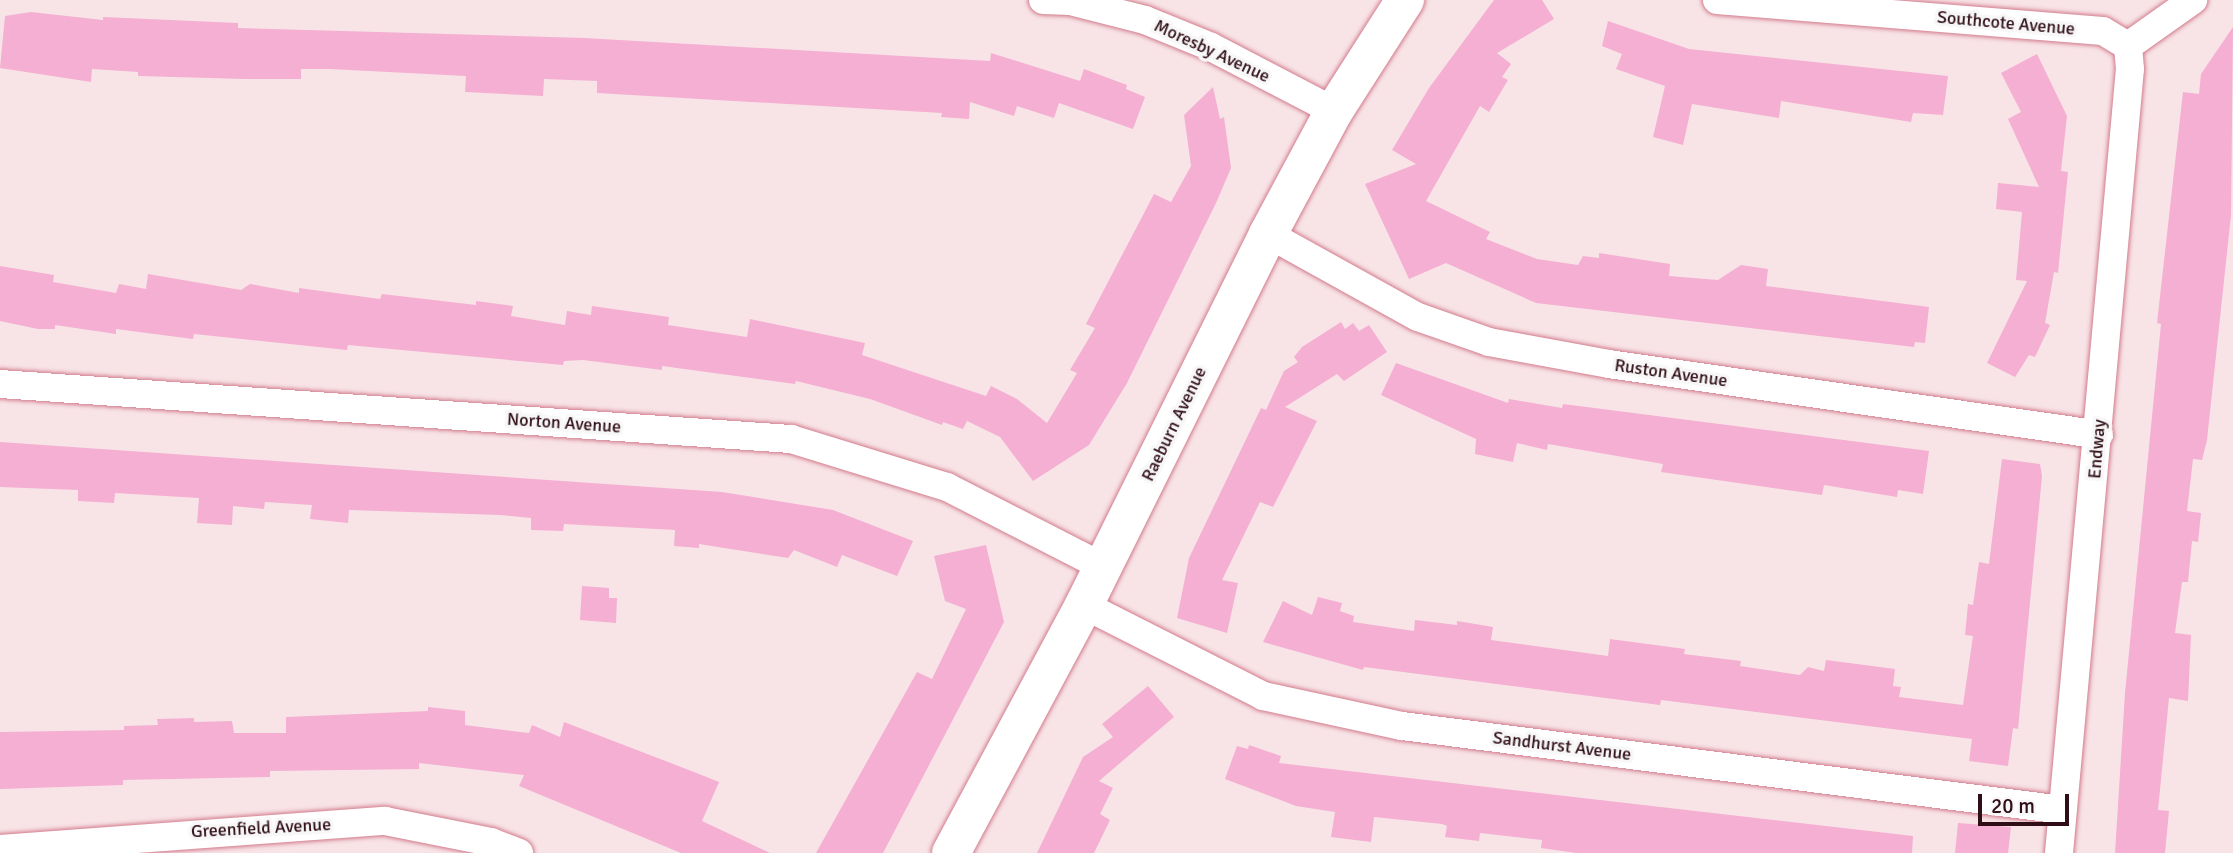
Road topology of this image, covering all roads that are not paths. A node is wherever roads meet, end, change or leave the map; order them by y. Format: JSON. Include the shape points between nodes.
{"nodes":[{"id":1,"x":1043,"y":0,"type":"edge"},
{"id":2,"x":1405,"y":0,"type":"edge"},
{"id":3,"x":1717,"y":0,"type":"edge"},
{"id":4,"x":2193,"y":0,"type":"edge"},
{"id":5,"x":2127,"y":46,"type":"junction"},
{"id":6,"x":1335,"y":111,"type":"junction"},
{"id":7,"x":1268,"y":234,"type":"junction"},
{"id":8,"x":0,"y":384,"type":"edge"},
{"id":9,"x":2099,"y":435,"type":"junction"},
{"id":10,"x":1103,"y":567,"type":"junction"},
{"id":11,"x":1084,"y":605,"type":"junction"},
{"id":12,"x":2063,"y":810,"type":"junction"},
{"id":13,"x":0,"y":849,"type":"edge"},
{"id":14,"x":519,"y":853,"type":"edge"},
{"id":15,"x":951,"y":853,"type":"edge"},
{"id":16,"x":2059,"y":853,"type":"edge"}],
"edges":[{"from":1,"to":6,"type":"street","name":"Moresby Avenue","via":[[1070,1],[1145,20],[1211,47]]},
{"from":2,"to":6,"type":"street","name":"Raeburn Avenue"},
{"from":3,"to":5,"type":"street","name":"Southcote Avenue","via":[[2103,31]]},
{"from":4,"to":5,"type":"street"},
{"from":5,"to":9,"type":"street","name":"Endway","via":[[2130,69]]},
{"from":6,"to":7,"type":"street","name":"Raeburn Avenue"},
{"from":7,"to":9,"type":"street","name":"Ruston Avenue","via":[[1418,317],[1489,342]]},
{"from":7,"to":10,"type":"street","name":"Raeburn Avenue"},
{"from":8,"to":10,"type":"street","name":"Norton Avenue","via":[[791,439],[947,486]]},
{"from":9,"to":12,"type":"street","name":"Endway"},
{"from":10,"to":11,"type":"street","name":"Raeburn Avenue"},
{"from":11,"to":12,"type":"street","name":"Sandhurst Avenue","via":[[1263,696],[1402,726]]},
{"from":11,"to":15,"type":"street","name":"Raeburn Avenue"},
{"from":12,"to":16,"type":"street","name":"Endway"},
{"from":13,"to":14,"type":"street","name":"Greenfield Avenue","via":[[385,821],[491,842]]}]}
